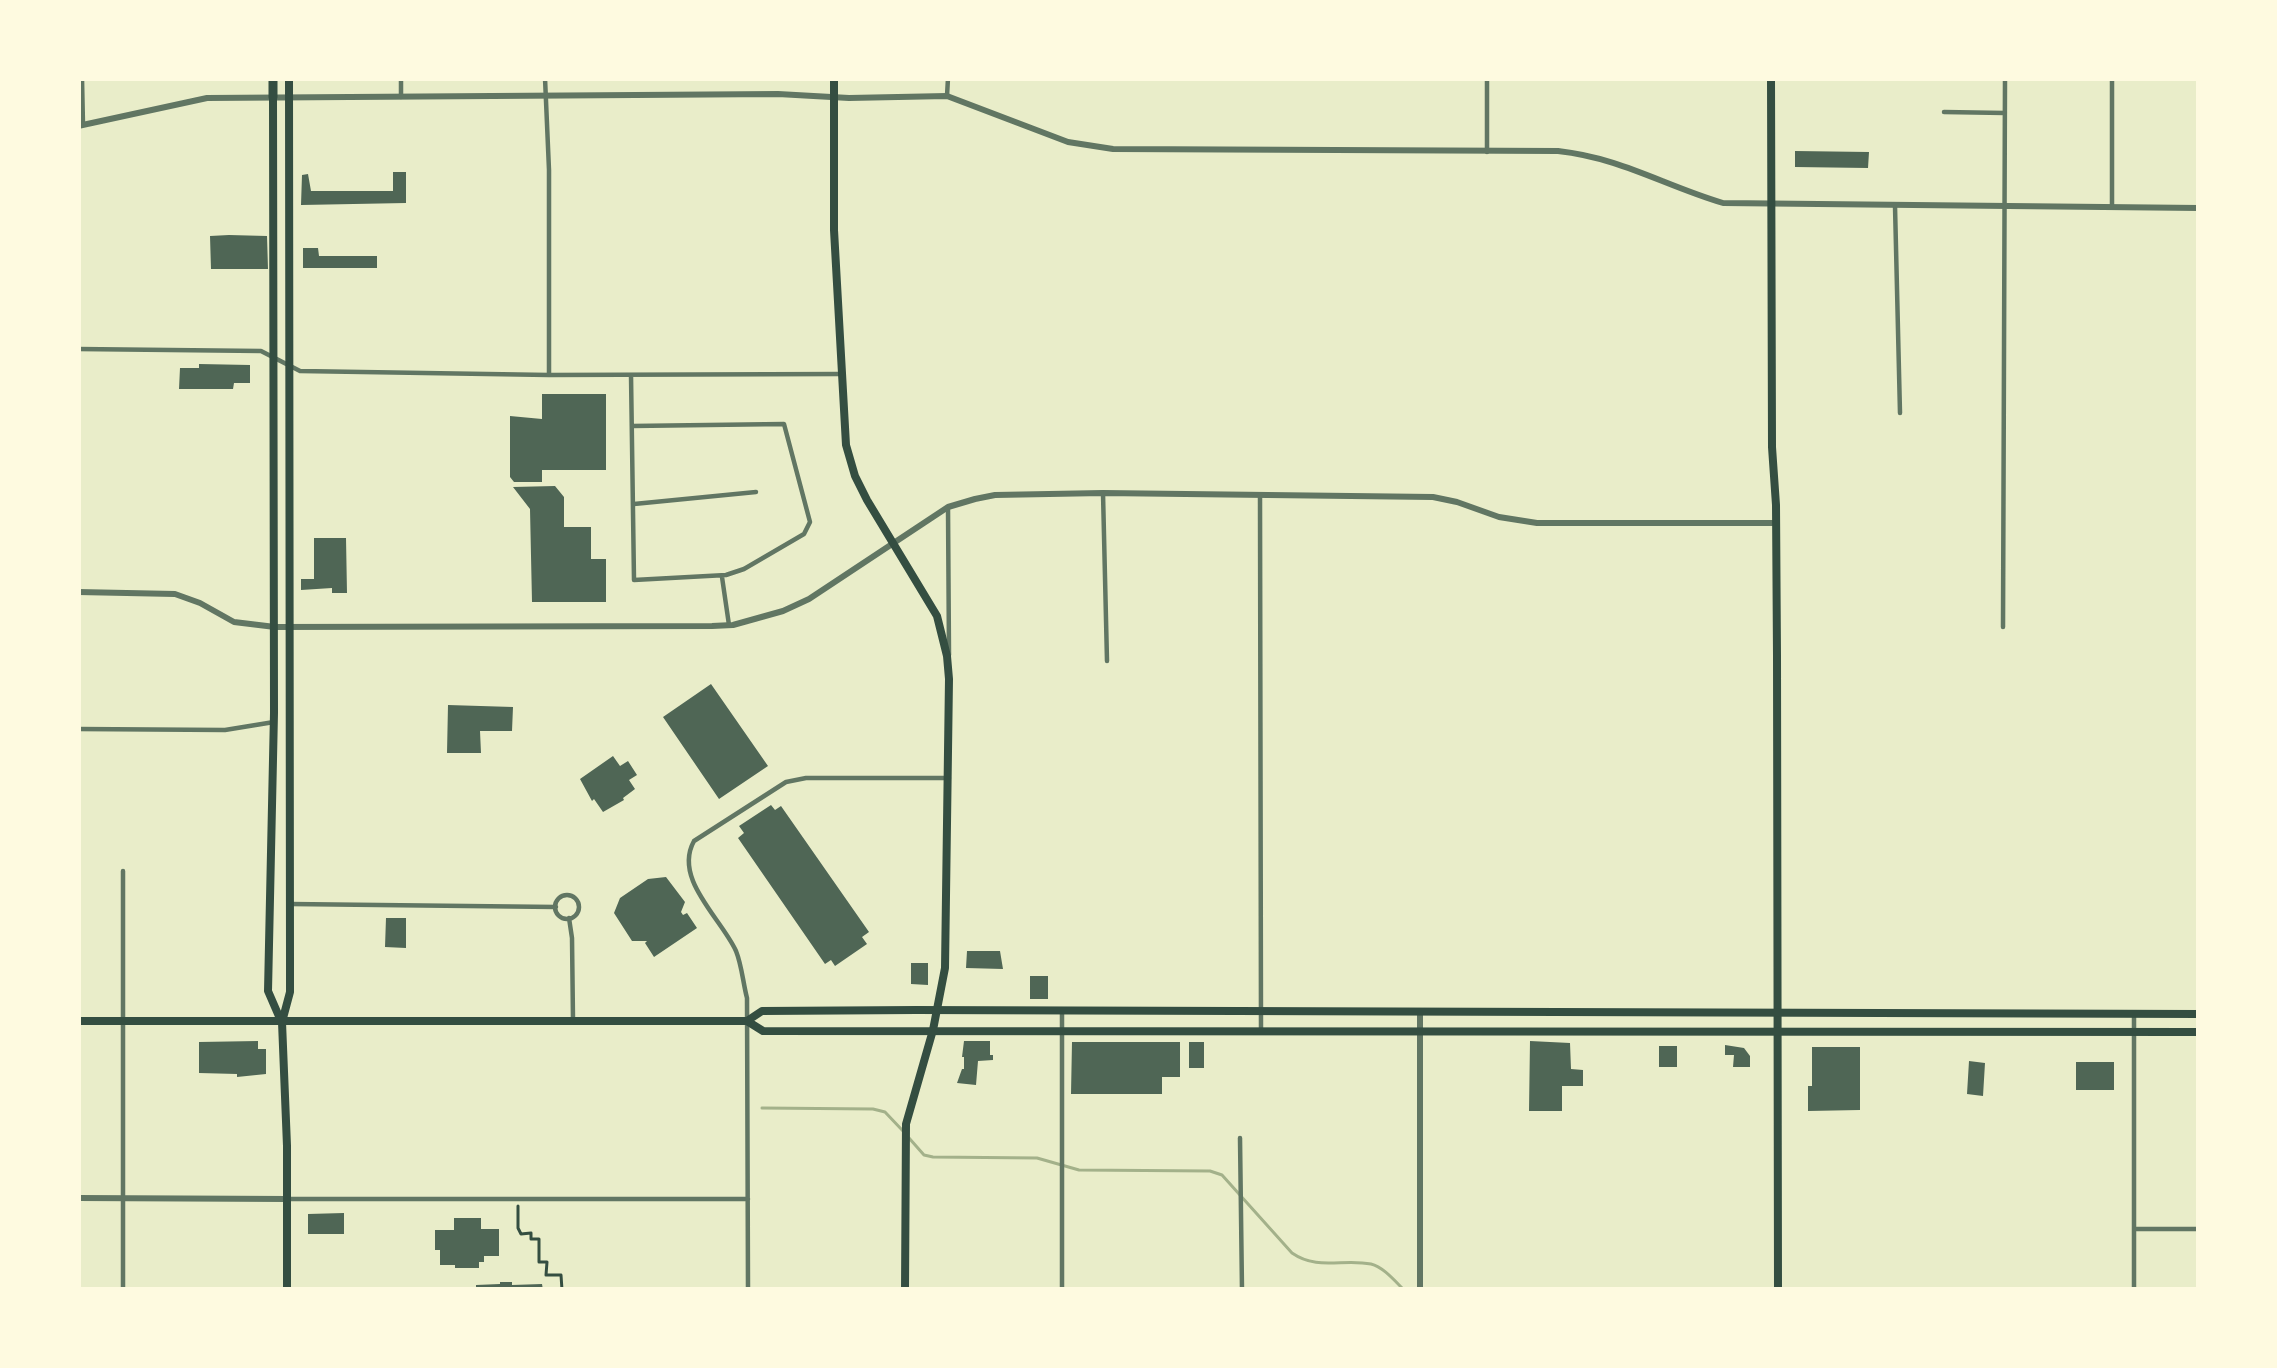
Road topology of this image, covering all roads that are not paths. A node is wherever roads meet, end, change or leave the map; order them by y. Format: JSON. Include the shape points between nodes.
{"nodes":[{"id":1,"x":82,"y":78,"type":"edge"},
{"id":2,"x":273,"y":78,"type":"edge"},
{"id":3,"x":289,"y":78,"type":"edge"},
{"id":4,"x":401,"y":78,"type":"edge"},
{"id":5,"x":545,"y":78,"type":"edge"},
{"id":6,"x":834,"y":78,"type":"edge"},
{"id":7,"x":948,"y":78,"type":"edge"},
{"id":8,"x":1487,"y":78,"type":"edge"},
{"id":9,"x":1771,"y":78,"type":"edge"},
{"id":10,"x":2005,"y":78,"type":"edge"},
{"id":11,"x":2112,"y":78,"type":"edge"},
{"id":12,"x":834,"y":96,"type":"junction"},
{"id":13,"x":947,"y":96,"type":"junction"},
{"id":14,"x":273,"y":97,"type":"junction"},
{"id":15,"x":289,"y":97,"type":"junction"},
{"id":16,"x":401,"y":97,"type":"junction"},
{"id":17,"x":545,"y":98,"type":"junction"},
{"id":18,"x":1944,"y":112,"type":"dead end"},
{"id":19,"x":2005,"y":113,"type":"junction"},
{"id":20,"x":81,"y":126,"type":"edge"},
{"id":21,"x":1487,"y":152,"type":"junction"},
{"id":22,"x":1770,"y":206,"type":"junction"},
{"id":23,"x":1895,"y":206,"type":"junction"},
{"id":24,"x":2006,"y":207,"type":"junction"},
{"id":25,"x":2112,"y":207,"type":"junction"},
{"id":26,"x":2199,"y":208,"type":"edge"},
{"id":27,"x":78,"y":349,"type":"edge"},
{"id":28,"x":275,"y":358,"type":"junction"},
{"id":29,"x":290,"y":366,"type":"junction"},
{"id":30,"x":841,"y":374,"type":"junction"},
{"id":31,"x":549,"y":375,"type":"junction"},
{"id":32,"x":631,"y":375,"type":"junction"},
{"id":33,"x":1900,"y":413,"type":"dead end"},
{"id":34,"x":632,"y":426,"type":"junction"},
{"id":35,"x":756,"y":492,"type":"dead end"},
{"id":36,"x":1103,"y":493,"type":"junction"},
{"id":37,"x":1260,"y":494,"type":"junction"},
{"id":38,"x":634,"y":505,"type":"junction"},
{"id":39,"x":948,"y":507,"type":"junction"},
{"id":40,"x":1776,"y":523,"type":"junction"},
{"id":41,"x":893,"y":545,"type":"junction"},
{"id":42,"x":722,"y":576,"type":"junction"},
{"id":43,"x":78,"y":592,"type":"edge"},
{"id":44,"x":729,"y":625,"type":"junction"},
{"id":45,"x":275,"y":627,"type":"junction"},
{"id":46,"x":289,"y":627,"type":"junction"},
{"id":47,"x":2003,"y":627,"type":"dead end"},
{"id":48,"x":1107,"y":661,"type":"dead end"},
{"id":49,"x":949,"y":679,"type":"junction"},
{"id":50,"x":274,"y":722,"type":"junction"},
{"id":51,"x":78,"y":730,"type":"edge"},
{"id":52,"x":949,"y":778,"type":"junction"},
{"id":53,"x":271,"y":788,"type":"junction"},
{"id":54,"x":289,"y":789,"type":"junction"},
{"id":55,"x":123,"y":872,"type":"dead end"},
{"id":56,"x":270,"y":879,"type":"junction"},
{"id":57,"x":290,"y":904,"type":"junction"},
{"id":58,"x":556,"y":908,"type":"junction"},
{"id":59,"x":569,"y":918,"type":"junction"},
{"id":60,"x":938,"y":1010,"type":"junction"},
{"id":61,"x":1062,"y":1011,"type":"junction"},
{"id":62,"x":1262,"y":1011,"type":"junction"},
{"id":63,"x":1420,"y":1011,"type":"junction"},
{"id":64,"x":1535,"y":1012,"type":"junction"},
{"id":65,"x":1776,"y":1012,"type":"junction"},
{"id":66,"x":2199,"y":1013,"type":"edge"},
{"id":67,"x":2134,"y":1014,"type":"junction"},
{"id":68,"x":78,"y":1021,"type":"edge"},
{"id":69,"x":573,"y":1021,"type":"junction"},
{"id":70,"x":747,"y":1021,"type":"junction"},
{"id":71,"x":123,"y":1022,"type":"junction"},
{"id":72,"x":282,"y":1022,"type":"junction"},
{"id":73,"x":933,"y":1030,"type":"junction"},
{"id":74,"x":1262,"y":1030,"type":"junction"},
{"id":75,"x":1776,"y":1030,"type":"junction"},
{"id":76,"x":1062,"y":1031,"type":"junction"},
{"id":77,"x":1420,"y":1031,"type":"junction"},
{"id":78,"x":1535,"y":1032,"type":"junction"},
{"id":79,"x":2134,"y":1032,"type":"junction"},
{"id":80,"x":2199,"y":1032,"type":"edge"},
{"id":81,"x":1240,"y":1138,"type":"dead end"},
{"id":82,"x":78,"y":1198,"type":"edge"},
{"id":83,"x":123,"y":1198,"type":"junction"},
{"id":84,"x":287,"y":1198,"type":"junction"},
{"id":85,"x":748,"y":1199,"type":"junction"},
{"id":86,"x":2134,"y":1229,"type":"junction"},
{"id":87,"x":2199,"y":1229,"type":"edge"},
{"id":88,"x":123,"y":1290,"type":"edge"},
{"id":89,"x":287,"y":1290,"type":"edge"},
{"id":90,"x":748,"y":1290,"type":"edge"},
{"id":91,"x":905,"y":1290,"type":"edge"},
{"id":92,"x":1062,"y":1290,"type":"edge"},
{"id":93,"x":1242,"y":1290,"type":"edge"},
{"id":94,"x":1420,"y":1290,"type":"edge"},
{"id":95,"x":1778,"y":1290,"type":"edge"},
{"id":96,"x":2134,"y":1290,"type":"edge"}],
"edges":[{"from":1,"to":20,"type":"street"},
{"from":2,"to":14,"type":"highway"},
{"from":3,"to":15,"type":"main road"},
{"from":4,"to":16,"type":"street"},
{"from":5,"to":17,"type":"street"},
{"from":6,"to":12,"type":"main road"},
{"from":7,"to":13,"type":"street"},
{"from":8,"to":21,"type":"street"},
{"from":9,"to":22,"type":"main road"},
{"from":10,"to":19,"type":"street"},
{"from":11,"to":25,"type":"street"},
{"from":12,"to":13,"type":"street"},
{"from":12,"to":17,"type":"street"},
{"from":12,"to":30,"type":"main road"},
{"from":13,"to":21,"type":"street","via":[[1068,142],[1113,149]]},
{"from":14,"to":15,"type":"street"},
{"from":14,"to":20,"type":"street","via":[[179,102]]},
{"from":14,"to":28,"type":"main road"},
{"from":15,"to":16,"type":"street"},
{"from":15,"to":29,"type":"main road"},
{"from":16,"to":17,"type":"street"},
{"from":17,"to":31,"type":"street"},
{"from":18,"to":19,"type":"street"},
{"from":19,"to":24,"type":"street"},
{"from":21,"to":22,"type":"street","via":[[1590,155],[1723,203]]},
{"from":22,"to":23,"type":"street"},
{"from":22,"to":40,"type":"main road"},
{"from":23,"to":24,"type":"street"},
{"from":23,"to":33,"type":"street"},
{"from":24,"to":25,"type":"street"},
{"from":24,"to":47,"type":"street"},
{"from":25,"to":26,"type":"street"},
{"from":27,"to":28,"type":"street","via":[[232,349]]},
{"from":28,"to":29,"type":"street"},
{"from":28,"to":45,"type":"main road"},
{"from":29,"to":31,"type":"street"},
{"from":29,"to":46,"type":"main road"},
{"from":30,"to":32,"type":"street"},
{"from":30,"to":41,"type":"main road","via":[[855,476]]},
{"from":31,"to":32,"type":"street"},
{"from":32,"to":34,"type":"street"},
{"from":34,"to":38,"type":"street"},
{"from":34,"to":42,"type":"street","via":[[784,424],[810,522],[805,534]]},
{"from":35,"to":38,"type":"street"},
{"from":36,"to":37,"type":"street"},
{"from":36,"to":39,"type":"street","via":[[995,496]]},
{"from":36,"to":48,"type":"street"},
{"from":37,"to":40,"type":"street","via":[[1432,497],[1537,523]]},
{"from":37,"to":62,"type":"street"},
{"from":38,"to":42,"type":"street","via":[[634,580]]},
{"from":39,"to":41,"type":"street"},
{"from":39,"to":49,"type":"street"},
{"from":40,"to":65,"type":"main road"},
{"from":41,"to":44,"type":"street","via":[[796,605]]},
{"from":41,"to":49,"type":"main road","via":[[937,616]]},
{"from":42,"to":44,"type":"street"},
{"from":43,"to":45,"type":"street","via":[[176,594],[235,622]]},
{"from":44,"to":46,"type":"street"},
{"from":45,"to":46,"type":"street"},
{"from":45,"to":50,"type":"main road"},
{"from":46,"to":54,"type":"main road"},
{"from":49,"to":52,"type":"main road"},
{"from":50,"to":51,"type":"street"},
{"from":50,"to":53,"type":"main road"},
{"from":52,"to":60,"type":"main road"},
{"from":52,"to":70,"type":"street","via":[[786,782],[694,842],[688,869],[737,954]]},
{"from":53,"to":54,"type":"main road"},
{"from":53,"to":56,"type":"main road"},
{"from":54,"to":57,"type":"main road"},
{"from":55,"to":71,"type":"street"},
{"from":56,"to":57,"type":"main road"},
{"from":56,"to":72,"type":"main road","via":[[268,991]]},
{"from":57,"to":58,"type":"street"},
{"from":57,"to":72,"type":"main road"},
{"from":58,"to":59,"type":"street"},
{"from":58,"to":59,"type":"street","via":[[562,897],[575,898],[579,908]]},
{"from":59,"to":69,"type":"street"},
{"from":60,"to":61,"type":"main road"},
{"from":60,"to":70,"type":"main road","via":[[762,1011]]},
{"from":60,"to":73,"type":"main road"},
{"from":61,"to":62,"type":"main road"},
{"from":61,"to":76,"type":"street"},
{"from":62,"to":63,"type":"main road"},
{"from":62,"to":74,"type":"street"},
{"from":63,"to":64,"type":"main road"},
{"from":63,"to":77,"type":"street"},
{"from":64,"to":65,"type":"main road"},
{"from":64,"to":78,"type":"main road"},
{"from":65,"to":67,"type":"main road"},
{"from":65,"to":75,"type":"main road"},
{"from":66,"to":67,"type":"main road"},
{"from":67,"to":79,"type":"street"},
{"from":68,"to":71,"type":"main road"},
{"from":69,"to":70,"type":"main road"},
{"from":69,"to":72,"type":"main road"},
{"from":70,"to":73,"type":"main road","via":[[763,1031]]},
{"from":70,"to":85,"type":"street"},
{"from":71,"to":72,"type":"main road"},
{"from":71,"to":83,"type":"street"},
{"from":72,"to":84,"type":"main road"},
{"from":73,"to":76,"type":"main road"},
{"from":73,"to":91,"type":"main road","via":[[906,1124]]},
{"from":74,"to":76,"type":"main road"},
{"from":74,"to":77,"type":"main road"},
{"from":75,"to":78,"type":"main road"},
{"from":75,"to":79,"type":"main road"},
{"from":75,"to":95,"type":"main road"},
{"from":76,"to":92,"type":"street"},
{"from":77,"to":78,"type":"main road"},
{"from":77,"to":94,"type":"street"},
{"from":79,"to":80,"type":"main road"},
{"from":79,"to":86,"type":"street"},
{"from":81,"to":93,"type":"street"},
{"from":82,"to":83,"type":"street"},
{"from":83,"to":84,"type":"street"},
{"from":83,"to":88,"type":"street"},
{"from":84,"to":85,"type":"street"},
{"from":84,"to":89,"type":"main road"},
{"from":85,"to":90,"type":"street"},
{"from":86,"to":87,"type":"street"},
{"from":86,"to":96,"type":"street"}]}
